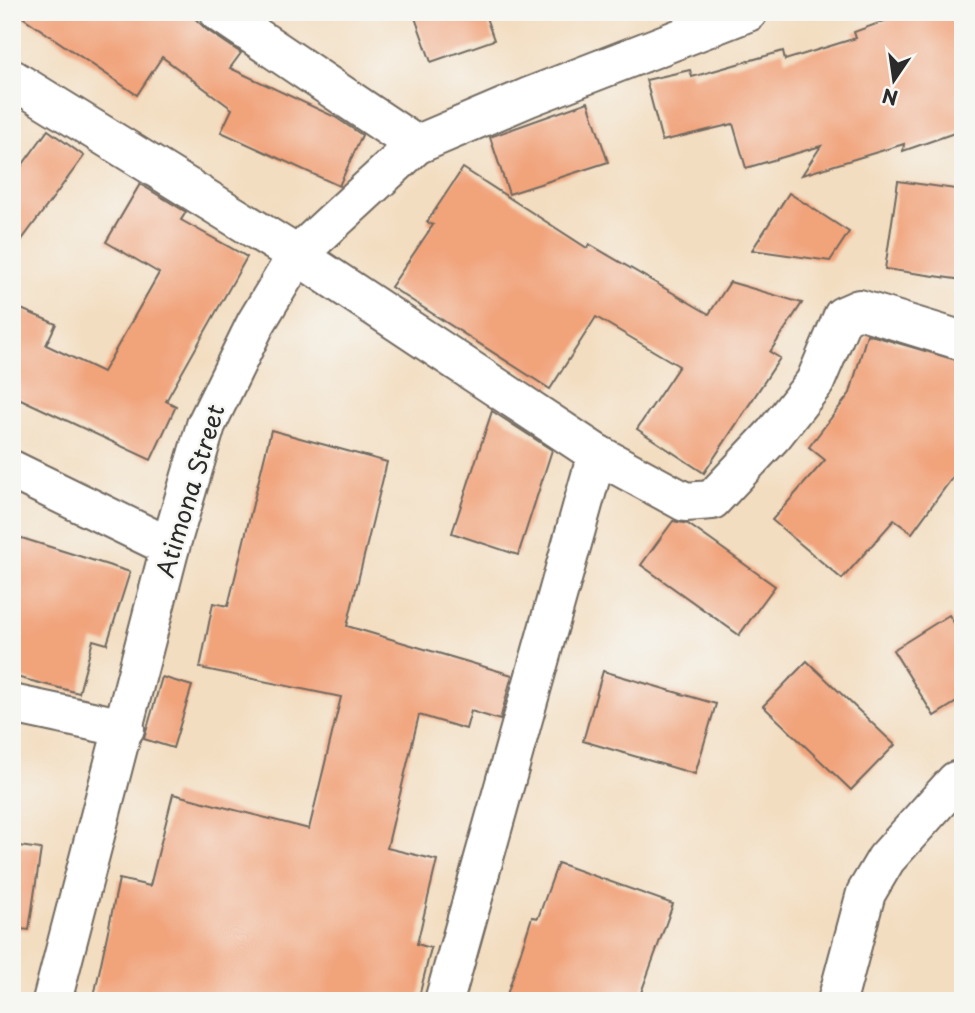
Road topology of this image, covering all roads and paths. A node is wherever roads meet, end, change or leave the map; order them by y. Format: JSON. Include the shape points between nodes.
{"nodes":[{"id":1,"x":219,"y":12,"type":"edge"},
{"id":2,"x":748,"y":12,"type":"edge"},
{"id":3,"x":12,"y":79,"type":"edge"},
{"id":4,"x":416,"y":145,"type":"junction"},
{"id":5,"x":298,"y":255,"type":"junction"},
{"id":6,"x":963,"y":341,"type":"edge"},
{"id":7,"x":597,"y":454,"type":"junction"},
{"id":8,"x":12,"y":470,"type":"edge"},
{"id":9,"x":170,"y":547,"type":"junction"},
{"id":10,"x":12,"y":704,"type":"edge"},
{"id":11,"x":125,"y":727,"type":"junction"},
{"id":12,"x":956,"y":781,"type":"dead end"},
{"id":13,"x":52,"y":1001,"type":"edge"},
{"id":14,"x":444,"y":1001,"type":"edge"},
{"id":15,"x":837,"y":1001,"type":"edge"}],
"edges":[{"from":1,"to":4,"type":"street"},
{"from":2,"to":4,"type":"street","name":"Atimona Street"},
{"from":3,"to":5,"type":"street"},
{"from":4,"to":5,"type":"street","name":"Atimona Street"},
{"from":5,"to":7,"type":"street"},
{"from":5,"to":9,"type":"street","name":"Atimona Street","via":[[256,323],[206,425]]},
{"from":6,"to":7,"type":"street","via":[[859,309],[850,311],[815,382],[712,500],[685,502]]},
{"from":7,"to":14,"type":"street"},
{"from":8,"to":9,"type":"street"},
{"from":9,"to":11,"type":"street","name":"Atimona Street"},
{"from":10,"to":11,"type":"street"},
{"from":11,"to":13,"type":"street","name":"Atimona Street"},
{"from":12,"to":15,"type":"street","via":[[886,859],[866,893]]}]}
